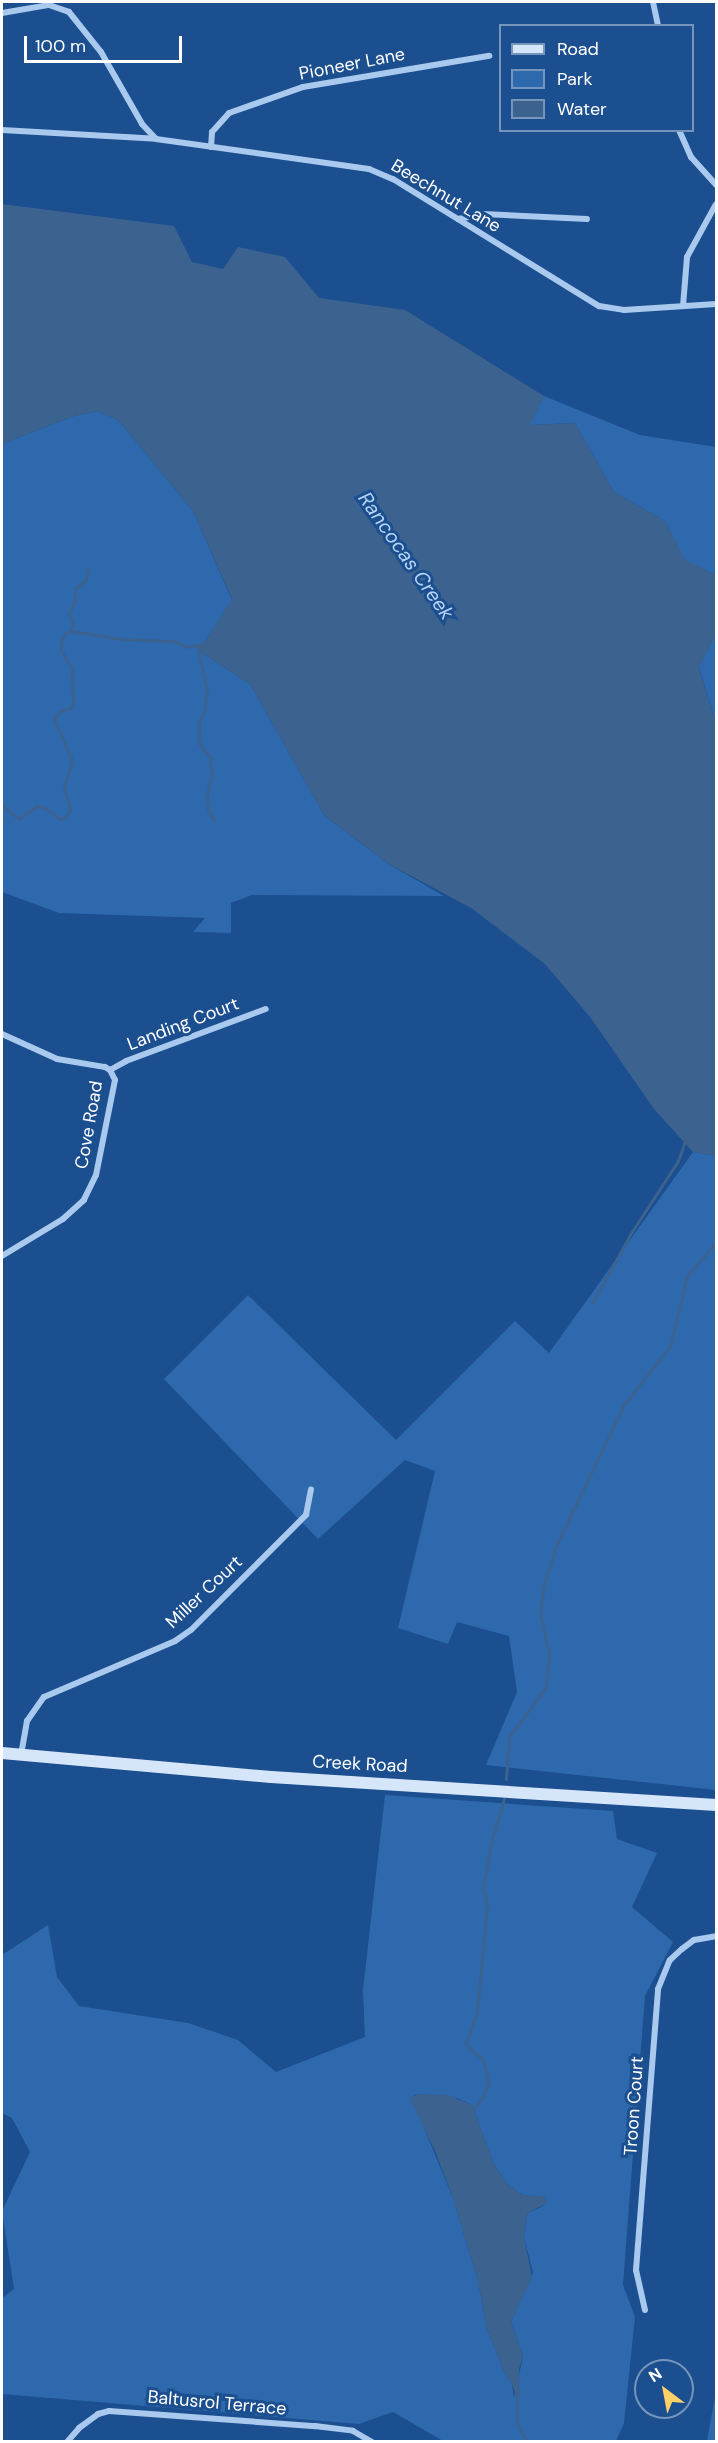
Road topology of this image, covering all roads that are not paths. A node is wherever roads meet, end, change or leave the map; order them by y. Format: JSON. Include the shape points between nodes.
{"nodes":[{"id":1,"x":653,"y":2,"type":"edge"},
{"id":2,"x":2,"y":13,"type":"edge"},
{"id":3,"x":658,"y":24,"type":"edge"},
{"id":4,"x":489,"y":56,"type":"dead end"},
{"id":5,"x":2,"y":130,"type":"edge"},
{"id":6,"x":680,"y":132,"type":"edge"},
{"id":7,"x":156,"y":139,"type":"junction"},
{"id":8,"x":211,"y":147,"type":"junction"},
{"id":9,"x":717,"y":185,"type":"edge"},
{"id":10,"x":717,"y":204,"type":"edge"},
{"id":11,"x":457,"y":219,"type":"junction"},
{"id":12,"x":587,"y":219,"type":"dead end"},
{"id":13,"x":717,"y":304,"type":"edge"},
{"id":14,"x":683,"y":306,"type":"junction"},
{"id":15,"x":266,"y":1009,"type":"dead end"},
{"id":16,"x":2,"y":1034,"type":"edge"},
{"id":17,"x":110,"y":1070,"type":"junction"},
{"id":18,"x":2,"y":1256,"type":"edge"},
{"id":19,"x":311,"y":1489,"type":"dead end"},
{"id":20,"x":2,"y":1754,"type":"edge"},
{"id":21,"x":21,"y":1755,"type":"junction"},
{"id":22,"x":717,"y":1805,"type":"edge"},
{"id":23,"x":717,"y":1936,"type":"edge"},
{"id":24,"x":645,"y":2310,"type":"dead end"},
{"id":25,"x":67,"y":2442,"type":"edge"},
{"id":26,"x":372,"y":2442,"type":"edge"}],
"edges":[{"from":1,"to":3,"type":"street"},
{"from":2,"to":7,"type":"street","via":[[49,5],[69,12],[101,52],[142,124]]},
{"from":4,"to":8,"type":"street","name":"Pioneer Lane","via":[[303,87],[229,113],[212,132]]},
{"from":5,"to":7,"type":"street","name":"Beechnut Lane"},
{"from":6,"to":9,"type":"street","via":[[691,157]]},
{"from":7,"to":8,"type":"street","name":"Beechnut Lane"},
{"from":8,"to":11,"type":"street","name":"Beechnut Lane","via":[[369,169],[393,178]]},
{"from":10,"to":14,"type":"street","via":[[687,257]]},
{"from":11,"to":12,"type":"street","via":[[483,214]]},
{"from":11,"to":14,"type":"street","name":"Beechnut Lane","via":[[599,306],[624,310]]},
{"from":13,"to":14,"type":"street","name":"Beechnut Lane"},
{"from":15,"to":17,"type":"street","name":"Landing Court"},
{"from":16,"to":17,"type":"street","name":"Cove Road","via":[[57,1059]]},
{"from":17,"to":18,"type":"street","name":"Cove Road","via":[[114,1089],[91,1188],[63,1219]]},
{"from":19,"to":21,"type":"street","name":"Miller Court","via":[[306,1515],[191,1630],[175,1641],[44,1697],[27,1720]]},
{"from":20,"to":21,"type":"main road","name":"Creek Road"},
{"from":21,"to":22,"type":"main road","name":"Creek Road","via":[[271,1777]]},
{"from":23,"to":24,"type":"street","name":"Troon Court","via":[[694,1940],[682,1948],[670,1960],[658,1989],[636,2270]]},
{"from":25,"to":26,"type":"street","name":"Baltusrol Terrace","via":[[79,2428],[109,2411],[315,2426],[353,2432]]}]}
